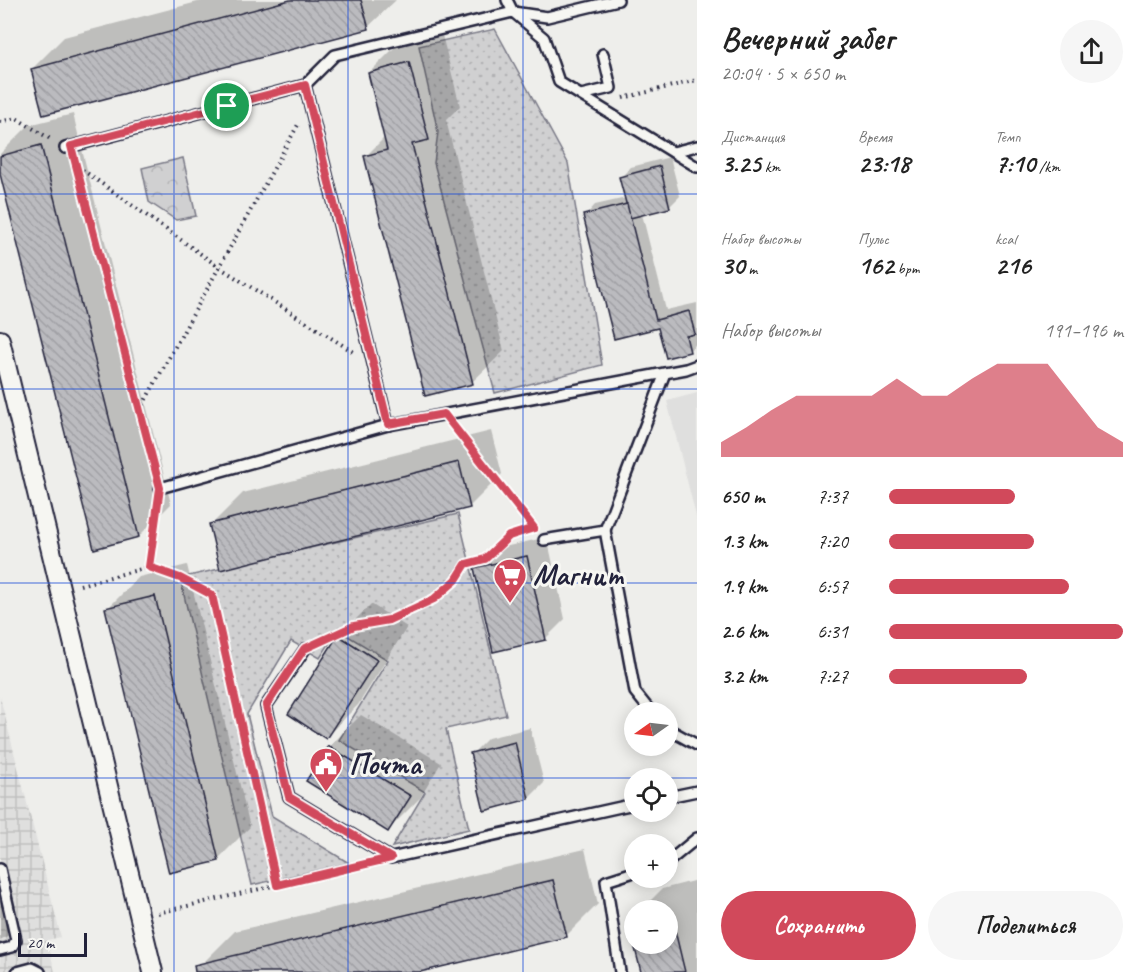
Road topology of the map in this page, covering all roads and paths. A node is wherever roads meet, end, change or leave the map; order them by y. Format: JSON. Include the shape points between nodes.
{"nodes":[{"id":1,"x":507,"y":0,"type":"edge"},
{"id":2,"x":618,"y":0,"type":"edge"},
{"id":3,"x":513,"y":12,"type":"junction"},
{"id":4,"x":603,"y":54,"type":"dead end"},
{"id":5,"x":697,"y":80,"type":"edge"},
{"id":6,"x":305,"y":85,"type":"junction"},
{"id":7,"x":581,"y":95,"type":"junction"},
{"id":8,"x":596,"y":104,"type":"junction"},
{"id":9,"x":309,"y":105,"type":"junction"},
{"id":10,"x":0,"y":122,"type":"edge"},
{"id":11,"x":697,"y":146,"type":"edge"},
{"id":12,"x":68,"y":147,"type":"junction"},
{"id":13,"x":673,"y":152,"type":"junction"},
{"id":14,"x":77,"y":166,"type":"junction"},
{"id":15,"x":697,"y":167,"type":"edge"},
{"id":16,"x":219,"y":267,"type":"junction"},
{"id":17,"x":0,"y":340,"type":"edge"},
{"id":18,"x":374,"y":365,"type":"junction"},
{"id":19,"x":697,"y":365,"type":"edge"},
{"id":20,"x":665,"y":373,"type":"junction"},
{"id":21,"x":140,"y":410,"type":"junction"},
{"id":22,"x":444,"y":414,"type":"junction"},
{"id":23,"x":388,"y":424,"type":"junction"},
{"id":24,"x":160,"y":488,"type":"junction"},
{"id":25,"x":534,"y":528,"type":"junction"},
{"id":26,"x":605,"y":530,"type":"junction"},
{"id":27,"x":544,"y":540,"type":"joint"},
{"id":28,"x":149,"y":567,"type":"junction"},
{"id":29,"x":60,"y":590,"type":"junction"},
{"id":30,"x":304,"y":649,"type":"joint"},
{"id":31,"x":643,"y":702,"type":"edge"},
{"id":32,"x":678,"y":735,"type":"edge"},
{"id":33,"x":697,"y":745,"type":"edge"},
{"id":34,"x":697,"y":791,"type":"edge"},
{"id":35,"x":678,"y":795,"type":"edge"},
{"id":36,"x":624,"y":806,"type":"edge"},
{"id":37,"x":697,"y":838,"type":"edge"},
{"id":38,"x":678,"y":854,"type":"edge"},
{"id":39,"x":391,"y":858,"type":"junction"},
{"id":40,"x":0,"y":869,"type":"edge"},
{"id":41,"x":624,"y":875,"type":"edge"},
{"id":42,"x":277,"y":885,"type":"junction"},
{"id":43,"x":139,"y":917,"type":"junction"},
{"id":44,"x":0,"y":950,"type":"edge"},
{"id":45,"x":17,"y":972,"type":"edge"},
{"id":46,"x":40,"y":972,"type":"edge"},
{"id":47,"x":153,"y":972,"type":"edge"},
{"id":48,"x":620,"y":972,"type":"edge"}],
"edges":[{"from":1,"to":3,"type":"lane"},
{"from":2,"to":3,"type":"lane","via":[[547,17]]},
{"from":3,"to":6,"type":"lane","via":[[335,55]]},
{"from":3,"to":7,"type":"lane","via":[[544,38],[559,82]]},
{"from":4,"to":7,"type":"lane","via":[[611,88]]},
{"from":5,"to":8,"type":"path"},
{"from":6,"to":9,"type":"lane"},
{"from":6,"to":12,"type":"lane"},
{"from":7,"to":8,"type":"lane"},
{"from":8,"to":13,"type":"lane"},
{"from":9,"to":16,"type":"path"},
{"from":9,"to":18,"type":"lane"},
{"from":10,"to":12,"type":"path","via":[[16,118]]},
{"from":11,"to":13,"type":"lane"},
{"from":12,"to":14,"type":"path"},
{"from":13,"to":15,"type":"lane"},
{"from":14,"to":16,"type":"path"},
{"from":14,"to":21,"type":"path"},
{"from":16,"to":18,"type":"path"},
{"from":16,"to":21,"type":"path"},
{"from":17,"to":29,"type":"street"},
{"from":18,"to":23,"type":"lane"},
{"from":19,"to":20,"type":"lane"},
{"from":20,"to":22,"type":"lane"},
{"from":20,"to":26,"type":"lane"},
{"from":21,"to":24,"type":"path"},
{"from":22,"to":23,"type":"lane"},
{"from":22,"to":25,"type":"path"},
{"from":23,"to":24,"type":"lane"},
{"from":24,"to":28,"type":"path"},
{"from":25,"to":27,"type":"path"},
{"from":25,"to":30,"type":"path","via":[[509,536],[485,559],[466,564],[456,580],[434,599],[389,620],[354,626]]},
{"from":26,"to":27,"type":"lane"},
{"from":26,"to":31,"type":"lane","via":[[635,692]]},
{"from":28,"to":29,"type":"path"},
{"from":28,"to":42,"type":"path","via":[[212,595]]},
{"from":29,"to":43,"type":"street"},
{"from":30,"to":39,"type":"lane","via":[[266,706],[289,797]]},
{"from":32,"to":33,"type":"lane"},
{"from":34,"to":35,"type":"lane"},
{"from":36,"to":39,"type":"lane"},
{"from":37,"to":38,"type":"lane"},
{"from":39,"to":42,"type":"path"},
{"from":40,"to":44,"type":"lane","via":[[16,940],[12,947]]},
{"from":41,"to":48,"type":"lane","via":[[606,881]]},
{"from":42,"to":43,"type":"path"},
{"from":43,"to":47,"type":"street"},
{"from":45,"to":46,"type":"lane","via":[[32,968]]}]}
